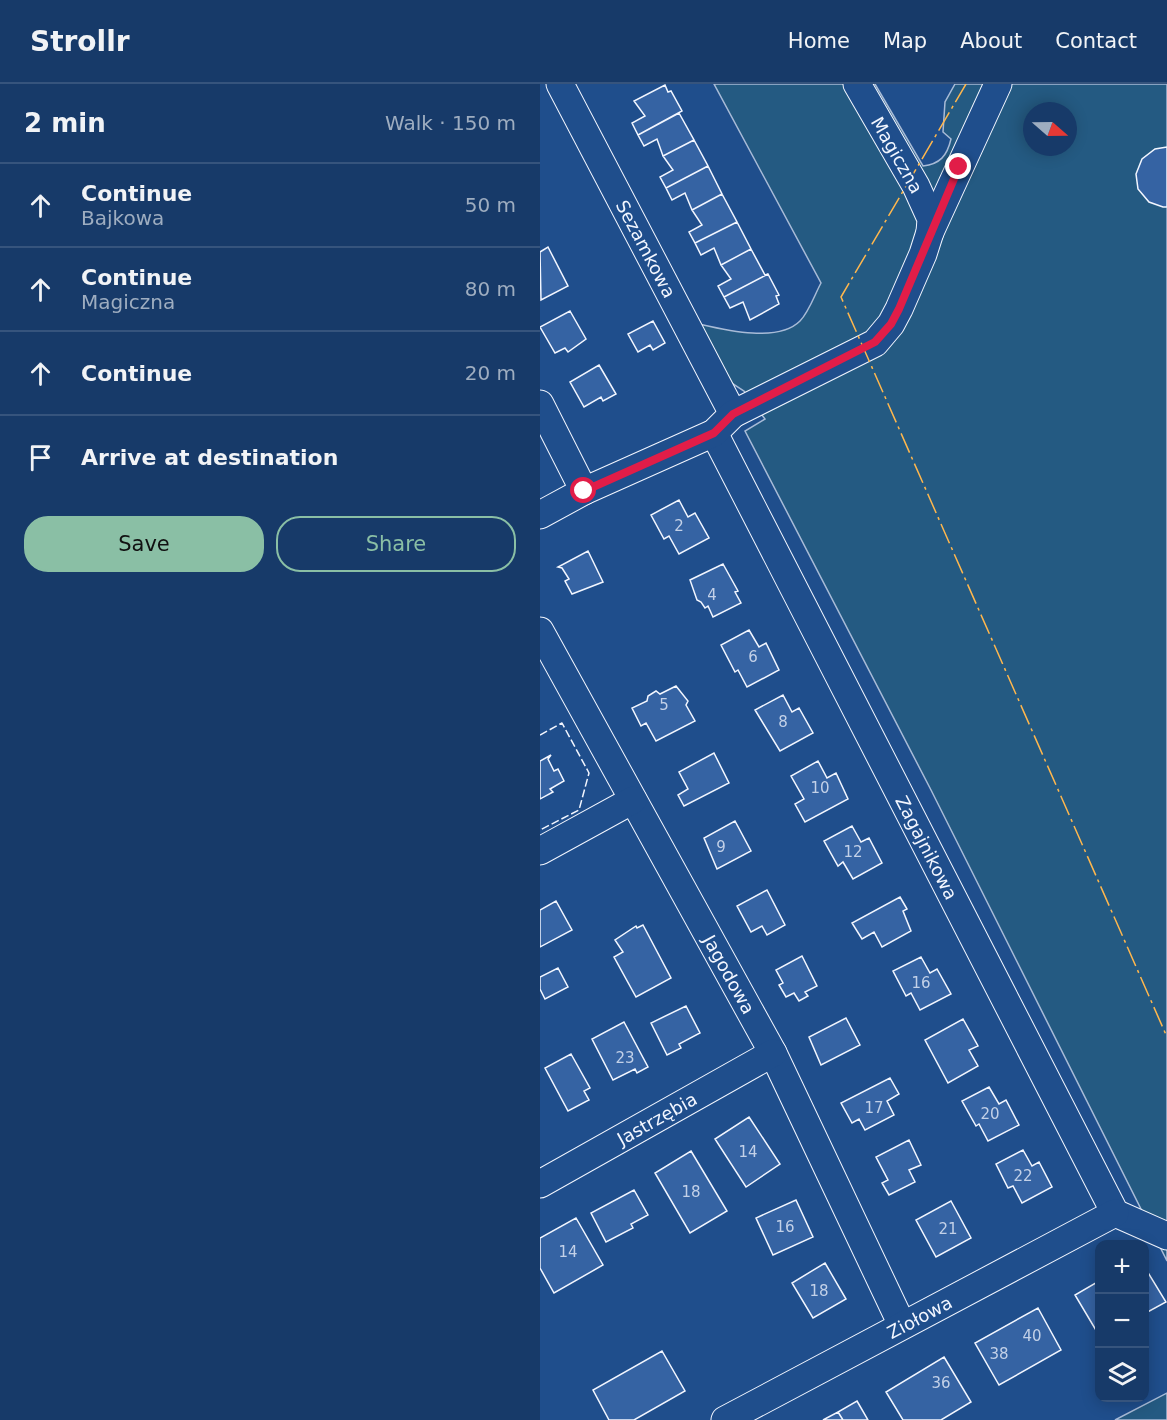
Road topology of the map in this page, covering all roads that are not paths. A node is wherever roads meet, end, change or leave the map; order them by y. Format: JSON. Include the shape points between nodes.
{"nodes":[{"id":1,"x":560,"y":84,"type":"edge"},
{"id":2,"x":857,"y":84,"type":"edge"},
{"id":3,"x":998,"y":84,"type":"edge"},
{"id":4,"x":930,"y":232,"type":"junction"},
{"id":5,"x":540,"y":404,"type":"edge"},
{"id":6,"x":733,"y":414,"type":"junction"},
{"id":7,"x":714,"y":433,"type":"junction"},
{"id":8,"x":584,"y":491,"type":"junction"},
{"id":9,"x":540,"y":515,"type":"edge"},
{"id":10,"x":540,"y":631,"type":"edge"},
{"id":11,"x":633,"y":800,"type":"junction"},
{"id":12,"x":540,"y":851,"type":"edge"},
{"id":13,"x":773,"y":1053,"type":"junction"},
{"id":14,"x":540,"y":1184,"type":"edge"},
{"id":15,"x":1115,"y":1213,"type":"junction"},
{"id":16,"x":1167,"y":1236,"type":"edge"},
{"id":17,"x":902,"y":1325,"type":"junction"},
{"id":18,"x":725,"y":1420,"type":"edge"}],
"edges":[{"from":1,"to":6,"type":"street","name":"Sezamkowa"},
{"from":2,"to":4,"type":"street","name":"Magiczna","via":[[925,203],[931,219]]},
{"from":3,"to":4,"type":"street"},
{"from":4,"to":6,"type":"street","via":[[899,309],[883,335]]},
{"from":5,"to":8,"type":"street"},
{"from":6,"to":7,"type":"street"},
{"from":7,"to":8,"type":"street"},
{"from":7,"to":15,"type":"street","name":"Zagajnikowa"},
{"from":8,"to":9,"type":"street"},
{"from":10,"to":11,"type":"street","name":"Jagodowa"},
{"from":11,"to":12,"type":"street"},
{"from":11,"to":13,"type":"street","name":"Jagodowa"},
{"from":13,"to":14,"type":"street","name":"Jastrzębia"},
{"from":13,"to":17,"type":"street","name":"Jagodowa"},
{"from":15,"to":16,"type":"street"},
{"from":15,"to":17,"type":"street","name":"Ziołowa"},
{"from":17,"to":18,"type":"street","name":"Ziołowa"}]}
